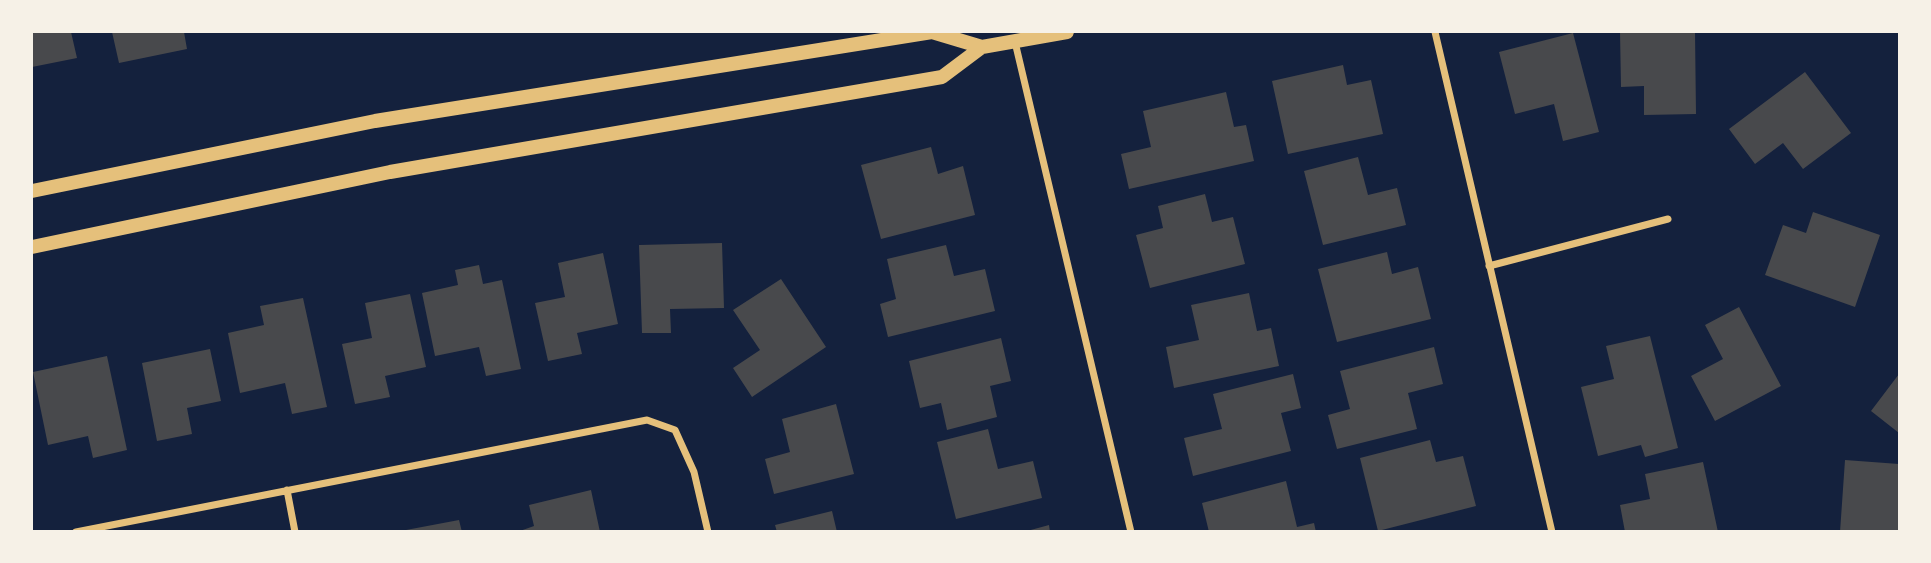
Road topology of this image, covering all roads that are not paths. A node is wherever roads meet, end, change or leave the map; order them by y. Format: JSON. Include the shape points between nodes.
{"nodes":[{"id":1,"x":1067,"y":32,"type":"edge"},
{"id":2,"x":1435,"y":32,"type":"edge"},
{"id":3,"x":1015,"y":41,"type":"junction"},
{"id":4,"x":982,"y":47,"type":"junction"},
{"id":5,"x":32,"y":191,"type":"edge"},
{"id":6,"x":1668,"y":219,"type":"dead end"},
{"id":7,"x":32,"y":247,"type":"edge"},
{"id":8,"x":1489,"y":266,"type":"junction"},
{"id":9,"x":287,"y":490,"type":"junction"},
{"id":10,"x":75,"y":531,"type":"edge"},
{"id":11,"x":295,"y":531,"type":"edge"},
{"id":12,"x":708,"y":531,"type":"edge"},
{"id":13,"x":1131,"y":531,"type":"edge"},
{"id":14,"x":1552,"y":531,"type":"edge"}],
"edges":[{"from":1,"to":3,"type":"main road"},
{"from":2,"to":8,"type":"street"},
{"from":3,"to":4,"type":"main road"},
{"from":3,"to":13,"type":"street"},
{"from":4,"to":5,"type":"main road","via":[[932,32],[375,121]]},
{"from":4,"to":7,"type":"main road","via":[[942,77],[390,172]]},
{"from":6,"to":8,"type":"street"},
{"from":8,"to":14,"type":"street"},
{"from":9,"to":10,"type":"street"},
{"from":9,"to":11,"type":"street"},
{"from":9,"to":12,"type":"street","via":[[646,420],[675,430],[694,471]]}]}
